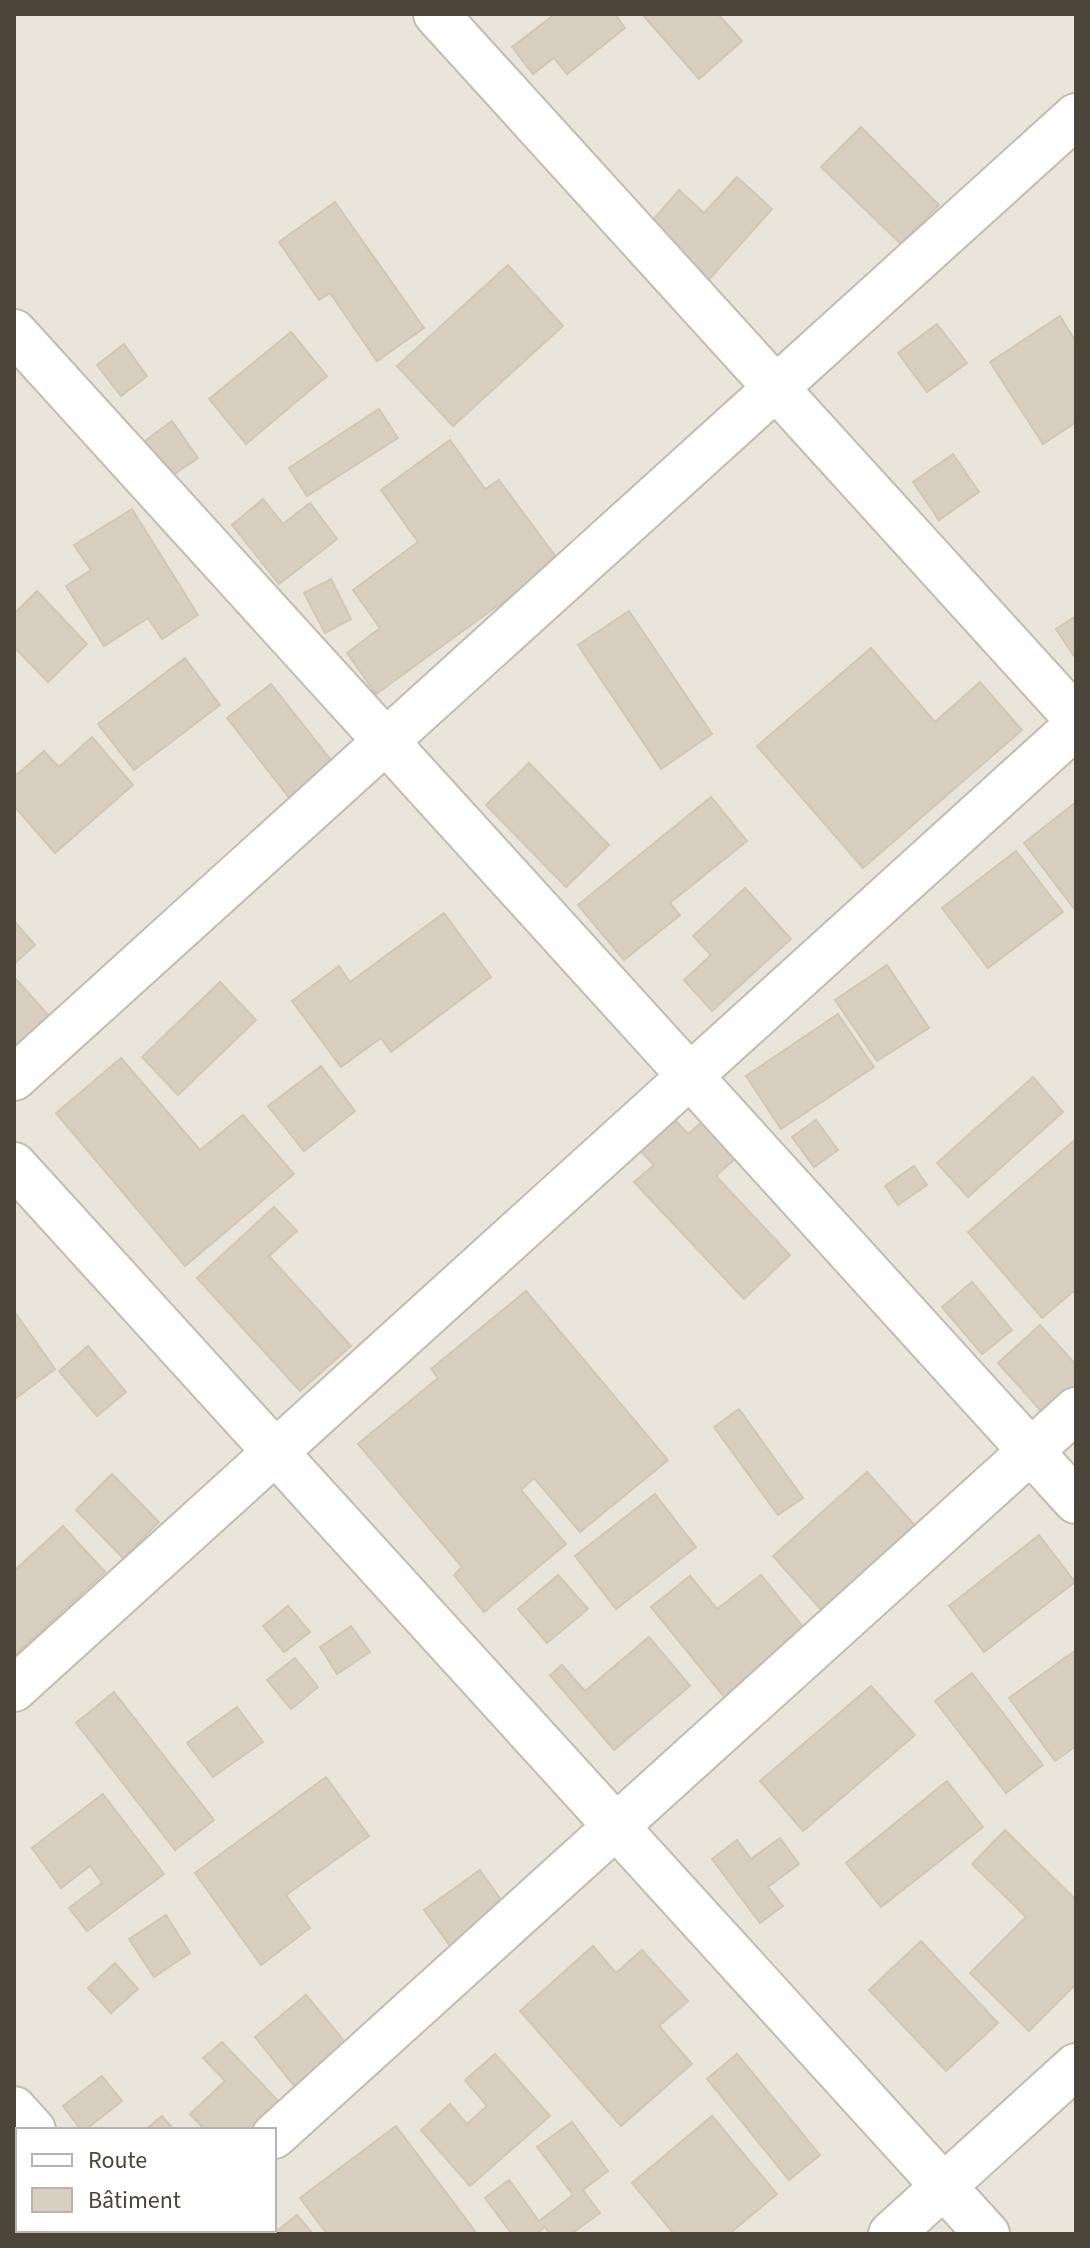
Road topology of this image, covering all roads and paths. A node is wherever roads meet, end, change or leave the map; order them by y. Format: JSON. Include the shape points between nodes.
{"nodes":[{"id":1,"x":436,"y":14,"type":"edge"},
{"id":2,"x":1076,"y":116,"type":"edge"},
{"id":3,"x":14,"y":332,"type":"edge"},
{"id":4,"x":776,"y":387,"type":"junction"},
{"id":5,"x":1076,"y":718,"type":"edge"},
{"id":6,"x":1076,"y":726,"type":"edge"},
{"id":7,"x":386,"y":741,"type":"junction"},
{"id":8,"x":690,"y":1076,"type":"junction"},
{"id":9,"x":14,"y":1078,"type":"edge"},
{"id":10,"x":14,"y":1165,"type":"edge"},
{"id":11,"x":1076,"y":1410,"type":"edge"},
{"id":12,"x":1031,"y":1451,"type":"junction"},
{"id":13,"x":276,"y":1452,"type":"junction"},
{"id":14,"x":1076,"y":1501,"type":"edge"},
{"id":15,"x":14,"y":1689,"type":"edge"},
{"id":16,"x":616,"y":1826,"type":"junction"},
{"id":17,"x":1076,"y":2066,"type":"edge"},
{"id":18,"x":14,"y":2109,"type":"edge"},
{"id":19,"x":31,"y":2128,"type":"edge"},
{"id":20,"x":276,"y":2134,"type":"edge"},
{"id":21,"x":944,"y":2186,"type":"junction"},
{"id":22,"x":891,"y":2234,"type":"edge"},
{"id":23,"x":987,"y":2234,"type":"edge"}],
"edges":[{"from":1,"to":4,"type":"street"},
{"from":2,"to":4,"type":"street"},
{"from":3,"to":7,"type":"street"},
{"from":4,"to":5,"type":"street"},
{"from":4,"to":7,"type":"street"},
{"from":6,"to":8,"type":"street"},
{"from":7,"to":8,"type":"street"},
{"from":7,"to":9,"type":"street"},
{"from":8,"to":12,"type":"street"},
{"from":8,"to":13,"type":"street"},
{"from":10,"to":13,"type":"street"},
{"from":11,"to":12,"type":"street"},
{"from":12,"to":14,"type":"street"},
{"from":12,"to":16,"type":"street"},
{"from":13,"to":15,"type":"street"},
{"from":13,"to":16,"type":"street"},
{"from":16,"to":20,"type":"street"},
{"from":16,"to":21,"type":"street"},
{"from":17,"to":21,"type":"street"},
{"from":18,"to":19,"type":"street"},
{"from":21,"to":22,"type":"street"},
{"from":21,"to":23,"type":"street"}]}
